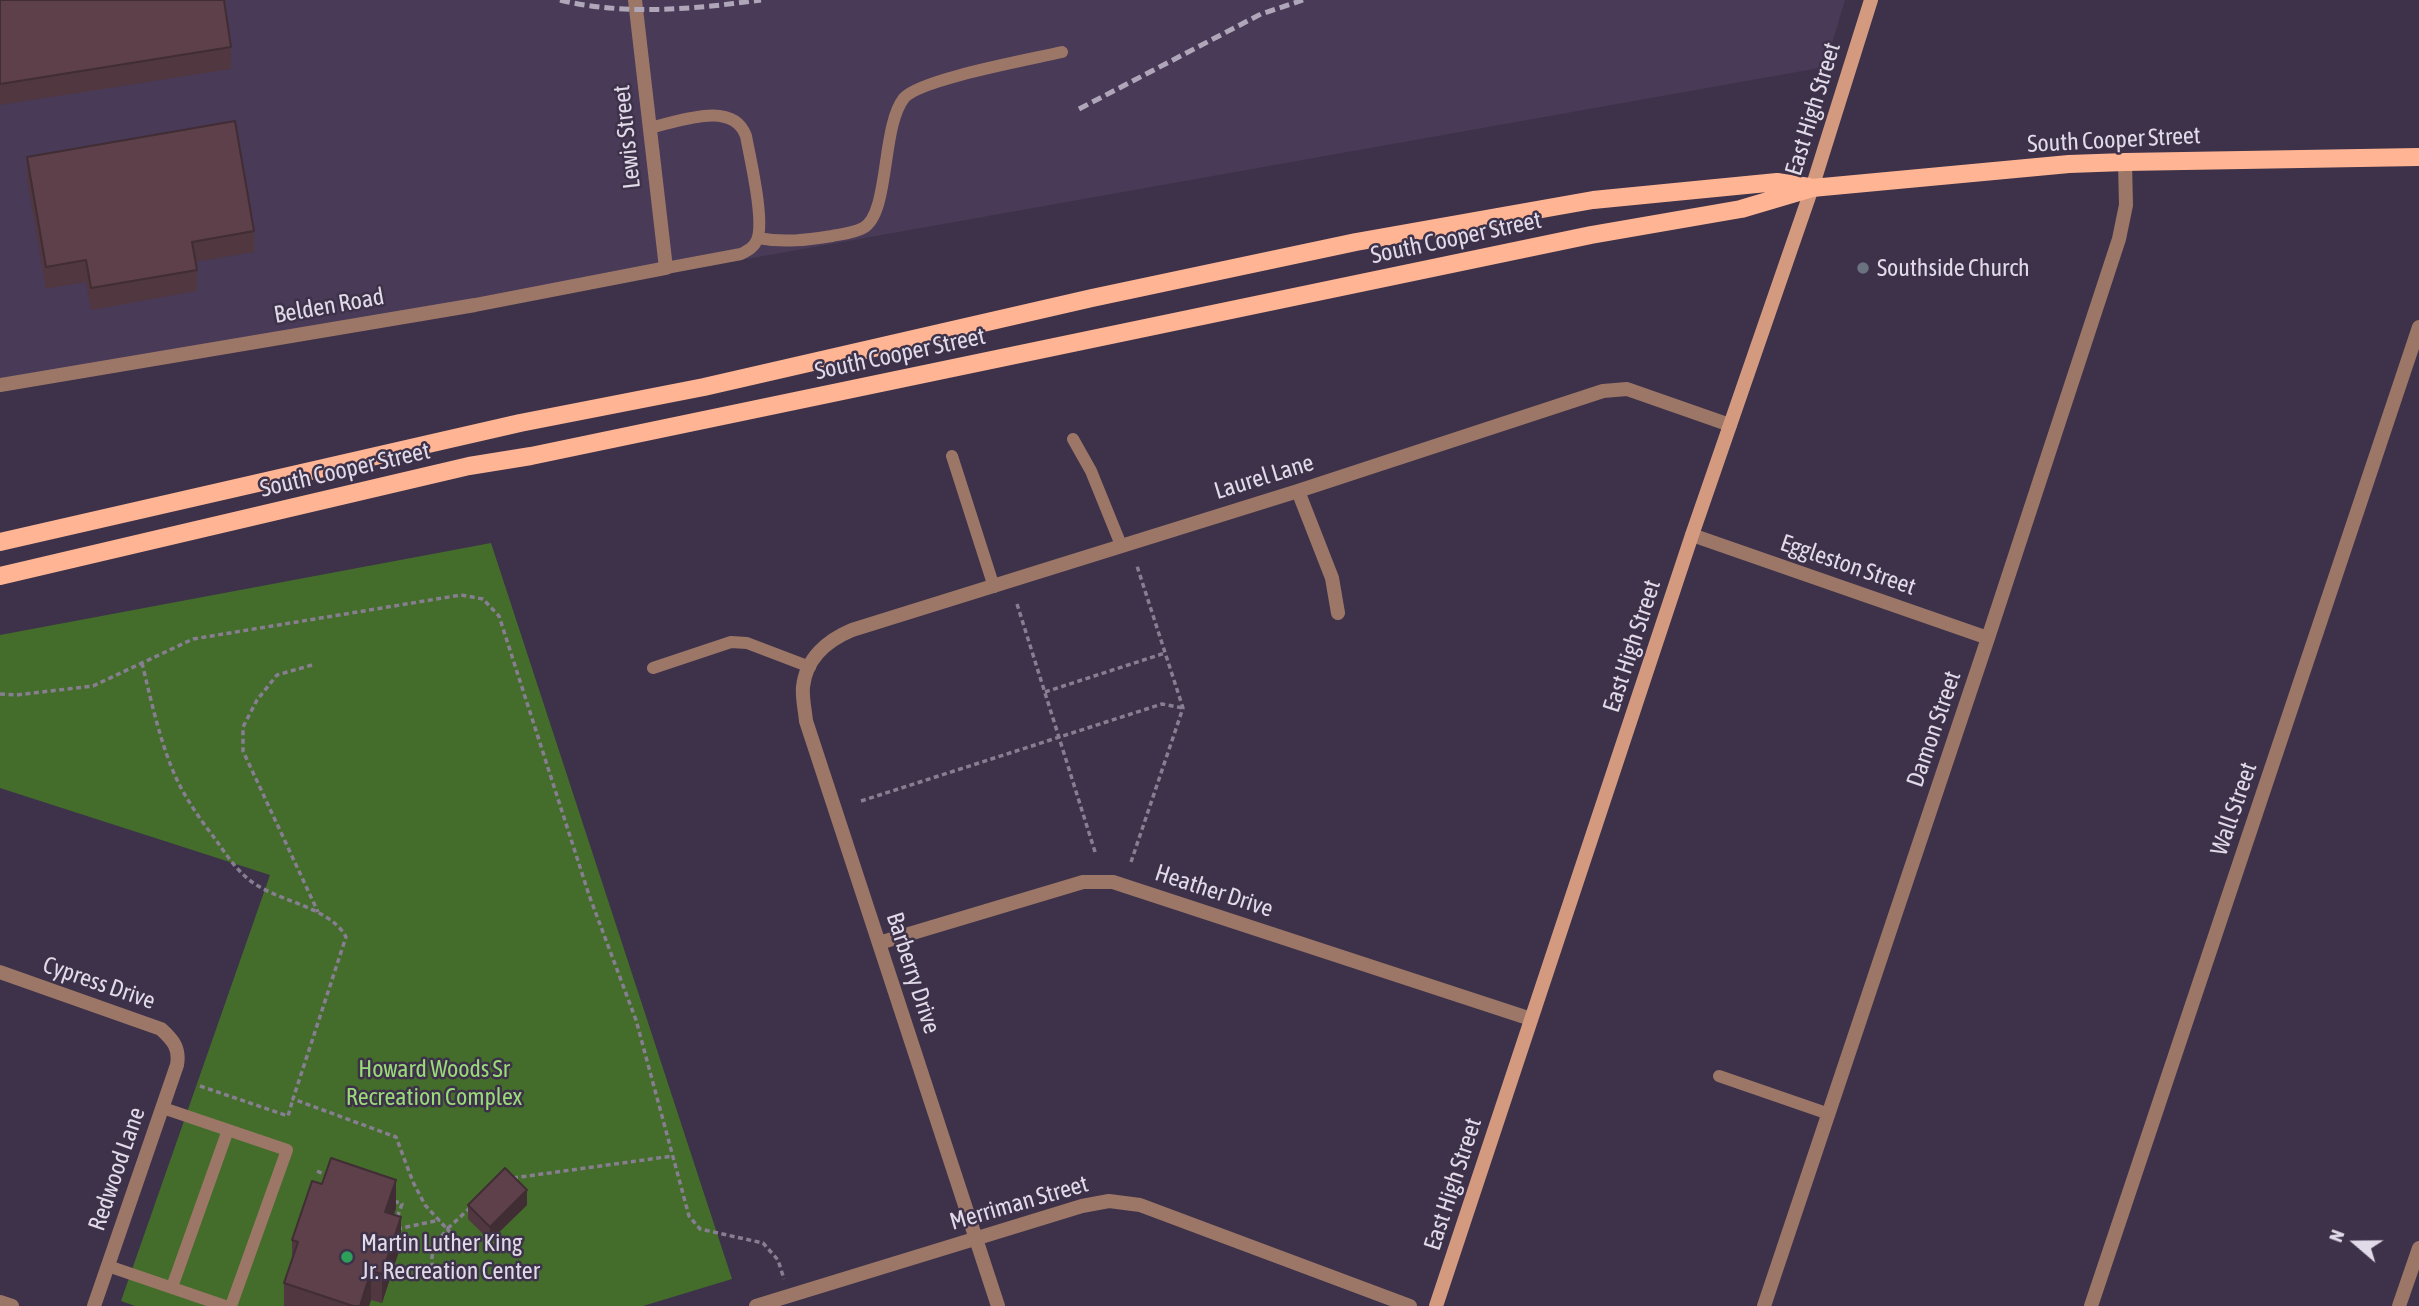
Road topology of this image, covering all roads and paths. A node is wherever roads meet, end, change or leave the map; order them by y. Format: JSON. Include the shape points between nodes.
{"nodes":[{"id":1,"x":635,"y":0,"type":"edge"},
{"id":2,"x":1871,"y":0,"type":"edge"},
{"id":3,"x":1062,"y":52,"type":"dead end"},
{"id":4,"x":649,"y":128,"type":"junction"},
{"id":5,"x":2419,"y":157,"type":"edge"},
{"id":6,"x":2125,"y":162,"type":"junction"},
{"id":7,"x":1812,"y":188,"type":"junction"},
{"id":8,"x":758,"y":238,"type":"junction"},
{"id":9,"x":666,"y":268,"type":"junction"},
{"id":10,"x":2419,"y":327,"type":"edge"},
{"id":11,"x":0,"y":385,"type":"edge"},
{"id":12,"x":1730,"y":425,"type":"junction"},
{"id":13,"x":1073,"y":439,"type":"dead end"},
{"id":14,"x":952,"y":456,"type":"dead end"},
{"id":15,"x":1298,"y":491,"type":"junction"},
{"id":16,"x":1692,"y":535,"type":"junction"},
{"id":17,"x":0,"y":542,"type":"edge"},
{"id":18,"x":1121,"y":545,"type":"junction"},
{"id":19,"x":1137,"y":566,"type":"dead end"},
{"id":20,"x":0,"y":576,"type":"edge"},
{"id":21,"x":994,"y":587,"type":"junction"},
{"id":22,"x":1017,"y":604,"type":"dead end"},
{"id":23,"x":1338,"y":613,"type":"dead end"},
{"id":24,"x":1988,"y":638,"type":"junction"},
{"id":25,"x":1165,"y":653,"type":"junction"},
{"id":26,"x":813,"y":661,"type":"junction"},
{"id":27,"x":142,"y":663,"type":"junction"},
{"id":28,"x":312,"y":664,"type":"dead end"},
{"id":29,"x":653,"y":667,"type":"dead end"},
{"id":30,"x":1045,"y":692,"type":"junction"},
{"id":31,"x":0,"y":694,"type":"edge"},
{"id":32,"x":1183,"y":708,"type":"junction"},
{"id":33,"x":1059,"y":736,"type":"junction"},
{"id":34,"x":861,"y":801,"type":"dead end"},
{"id":35,"x":1096,"y":855,"type":"dead end"},
{"id":36,"x":1131,"y":862,"type":"dead end"},
{"id":37,"x":318,"y":914,"type":"junction"},
{"id":38,"x":879,"y":943,"type":"junction"},
{"id":39,"x":0,"y":972,"type":"edge"},
{"id":40,"x":1531,"y":1019,"type":"junction"},
{"id":41,"x":176,"y":1047,"type":"joint"},
{"id":42,"x":1719,"y":1076,"type":"dead end"},
{"id":43,"x":200,"y":1086,"type":"dead end"},
{"id":44,"x":293,"y":1099,"type":"junction"},
{"id":45,"x":163,"y":1108,"type":"junction"},
{"id":46,"x":1829,"y":1114,"type":"junction"},
{"id":47,"x":228,"y":1130,"type":"junction"},
{"id":48,"x":673,"y":1156,"type":"junction"},
{"id":49,"x":317,"y":1171,"type":"dead end"},
{"id":50,"x":329,"y":1176,"type":"edge"},
{"id":51,"x":501,"y":1180,"type":"edge"},
{"id":52,"x":390,"y":1199,"type":"edge"},
{"id":53,"x":474,"y":1204,"type":"edge"},
{"id":54,"x":440,"y":1220,"type":"junction"},
{"id":55,"x":447,"y":1229,"type":"junction"},
{"id":56,"x":475,"y":1237,"type":"dead end"},
{"id":57,"x":976,"y":1238,"type":"junction"},
{"id":58,"x":2419,"y":1248,"type":"edge"},
{"id":59,"x":108,"y":1266,"type":"junction"},
{"id":60,"x":781,"y":1269,"type":"dead end"},
{"id":61,"x":434,"y":1276,"type":"dead end"},
{"id":62,"x":172,"y":1287,"type":"junction"},
{"id":63,"x":0,"y":1302,"type":"edge"},
{"id":64,"x":12,"y":1306,"type":"edge"},
{"id":65,"x":94,"y":1306,"type":"edge"},
{"id":66,"x":225,"y":1306,"type":"edge"},
{"id":67,"x":231,"y":1306,"type":"edge"},
{"id":68,"x":756,"y":1306,"type":"edge"},
{"id":69,"x":998,"y":1306,"type":"edge"},
{"id":70,"x":1410,"y":1306,"type":"edge"},
{"id":71,"x":1436,"y":1306,"type":"edge"},
{"id":72,"x":1764,"y":1306,"type":"edge"},
{"id":73,"x":2091,"y":1306,"type":"edge"},
{"id":74,"x":2399,"y":1306,"type":"edge"}],
"edges":[{"from":1,"to":4,"type":"street","name":"Lewis Street"},
{"from":2,"to":7,"type":"street","name":"East High Street"},
{"from":3,"to":8,"type":"lane","via":[[945,80],[905,97],[893,122],[877,213],[866,227],[792,242]]},
{"from":4,"to":8,"type":"lane","via":[[719,115],[743,127],[758,207]]},
{"from":4,"to":9,"type":"street","name":"Lewis Street"},
{"from":5,"to":6,"type":"main road","name":"South Cooper Street"},
{"from":6,"to":7,"type":"main road","name":"South Cooper Street"},
{"from":6,"to":24,"type":"street","name":"Damon Street","via":[[2126,205],[2119,239]]},
{"from":7,"to":12,"type":"street","name":"East High Street"},
{"from":7,"to":17,"type":"main road","name":"South Cooper Street","via":[[1777,182],[1593,200],[1356,242],[704,387],[520,422]]},
{"from":7,"to":20,"type":"main road","name":"South Cooper Street","via":[[1741,209],[1591,235],[469,466]]},
{"from":8,"to":9,"type":"lane","via":[[751,250],[741,254]]},
{"from":9,"to":11,"type":"street","name":"Belden Road"},
{"from":10,"to":73,"type":"street","name":"Wall Street"},
{"from":12,"to":15,"type":"street","name":"Laurel Lane","via":[[1627,389],[1603,391]]},
{"from":12,"to":16,"type":"street","name":"East High Street"},
{"from":13,"to":18,"type":"lane"},
{"from":14,"to":21,"type":"lane"},
{"from":15,"to":18,"type":"street","name":"Laurel Lane"},
{"from":15,"to":23,"type":"street","via":[[1332,578]]},
{"from":16,"to":24,"type":"street","name":"Eggleston Street"},
{"from":16,"to":40,"type":"street","name":"East High Street"},
{"from":18,"to":21,"type":"street","name":"Laurel Lane"},
{"from":19,"to":25,"type":"path"},
{"from":21,"to":26,"type":"street","name":"Laurel Lane","via":[[837,636]]},
{"from":22,"to":30,"type":"path"},
{"from":24,"to":46,"type":"street","name":"Damon Street"},
{"from":25,"to":30,"type":"path"},
{"from":25,"to":32,"type":"path"},
{"from":26,"to":29,"type":"lane","via":[[731,642]]},
{"from":26,"to":38,"type":"street","name":"Barberry Drive","via":[[803,689],[806,721]]},
{"from":27,"to":31,"type":"path","via":[[93,686]]},
{"from":27,"to":37,"type":"path","via":[[177,780],[202,821],[247,878]]},
{"from":27,"to":48,"type":"path","via":[[193,639],[461,595],[483,599],[499,616],[589,895],[636,1020]]},
{"from":28,"to":37,"type":"path","via":[[277,675],[257,700],[243,727],[243,751]]},
{"from":30,"to":33,"type":"path"},
{"from":32,"to":33,"type":"path","via":[[1162,704]]},
{"from":32,"to":36,"type":"path"},
{"from":33,"to":34,"type":"path"},
{"from":33,"to":35,"type":"path"},
{"from":37,"to":44,"type":"path","via":[[340,925],[346,937]]},
{"from":38,"to":40,"type":"street","name":"Heather Drive","via":[[1083,882],[1113,882]]},
{"from":38,"to":57,"type":"street","name":"Barberry Drive"},
{"from":39,"to":41,"type":"street","name":"Cypress Drive","via":[[161,1029]]},
{"from":40,"to":71,"type":"street","name":"East High Street"},
{"from":41,"to":45,"type":"street","name":"Redwood Lane","via":[[179,1056]]},
{"from":42,"to":46,"type":"lane"},
{"from":43,"to":44,"type":"path","via":[[288,1116]]},
{"from":44,"to":54,"type":"path","via":[[396,1137],[425,1205]]},
{"from":45,"to":47,"type":"lane"},
{"from":45,"to":59,"type":"street","name":"Redwood Lane"},
{"from":46,"to":72,"type":"street","name":"Damon Street"},
{"from":47,"to":62,"type":"lane"},
{"from":47,"to":67,"type":"lane","via":[[287,1150]]},
{"from":48,"to":51,"type":"path"},
{"from":48,"to":60,"type":"path","via":[[689,1216],[699,1228],[763,1243]]},
{"from":49,"to":50,"type":"path"},
{"from":52,"to":54,"type":"path","via":[[402,1204],[394,1229]]},
{"from":53,"to":55,"type":"path"},
{"from":54,"to":55,"type":"path"},
{"from":55,"to":56,"type":"path","via":[[460,1243]]},
{"from":55,"to":61,"type":"path","via":[[430,1257]]},
{"from":57,"to":68,"type":"street","name":"Merriman Street"},
{"from":57,"to":69,"type":"street","name":"Barberry Drive"},
{"from":57,"to":70,"type":"street","name":"Merriman Street","via":[[1082,1206],[1109,1201],[1140,1205]]},
{"from":58,"to":74,"type":"street"},
{"from":59,"to":62,"type":"lane"},
{"from":59,"to":65,"type":"street","name":"Redwood Lane"},
{"from":62,"to":66,"type":"lane"},
{"from":63,"to":64,"type":"street"}]}
